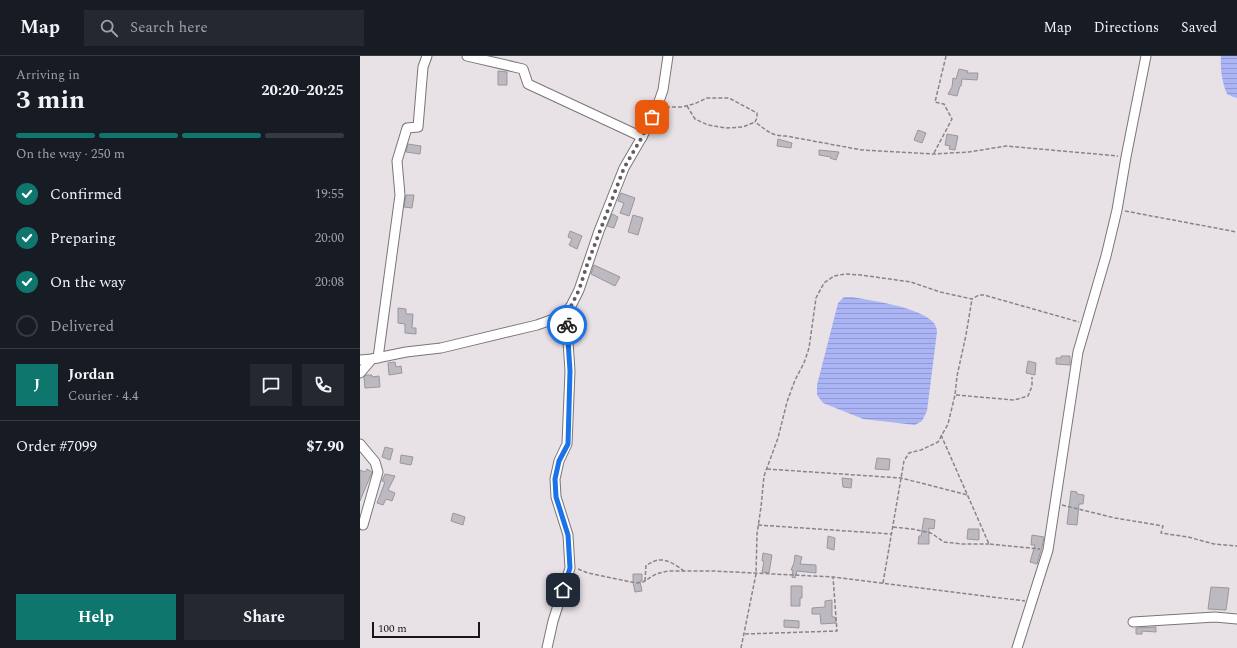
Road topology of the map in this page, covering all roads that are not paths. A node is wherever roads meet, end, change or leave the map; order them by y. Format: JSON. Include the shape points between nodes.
{"nodes":[{"id":1,"x":427,"y":56,"type":"edge"},
{"id":2,"x":467,"y":56,"type":"edge"},
{"id":3,"x":668,"y":56,"type":"edge"},
{"id":4,"x":1146,"y":56,"type":"edge"},
{"id":5,"x":642,"y":137,"type":"junction"},
{"id":6,"x":566,"y":312,"type":"junction"},
{"id":7,"x":375,"y":359,"type":"junction"},
{"id":8,"x":360,"y":360,"type":"edge"},
{"id":9,"x":360,"y":373,"type":"edge"},
{"id":10,"x":360,"y":444,"type":"edge"},
{"id":11,"x":363,"y":525,"type":"dead end"},
{"id":12,"x":1237,"y":619,"type":"edge"},
{"id":13,"x":1133,"y":622,"type":"dead end"},
{"id":14,"x":547,"y":648,"type":"edge"},
{"id":15,"x":1017,"y":648,"type":"edge"}],
"edges":[{"from":1,"to":7,"type":"street","via":[[418,127],[407,128],[397,162],[400,195]]},
{"from":2,"to":5,"type":"street","via":[[522,69],[528,84]]},
{"from":3,"to":5,"type":"street","via":[[663,90]]},
{"from":4,"to":15,"type":"street","via":[[1117,210],[1078,352],[1048,550]]},
{"from":5,"to":6,"type":"street","via":[[624,168],[579,290]]},
{"from":6,"to":7,"type":"street","via":[[538,325],[441,348]]},
{"from":6,"to":14,"type":"street","via":[[570,371],[568,444],[559,461],[555,479],[556,497],[568,535],[569,565]]},
{"from":7,"to":8,"type":"street"},
{"from":7,"to":9,"type":"street"},
{"from":10,"to":11,"type":"street","via":[[375,462],[378,472]]},
{"from":12,"to":13,"type":"street","via":[[1215,617]]}]}
